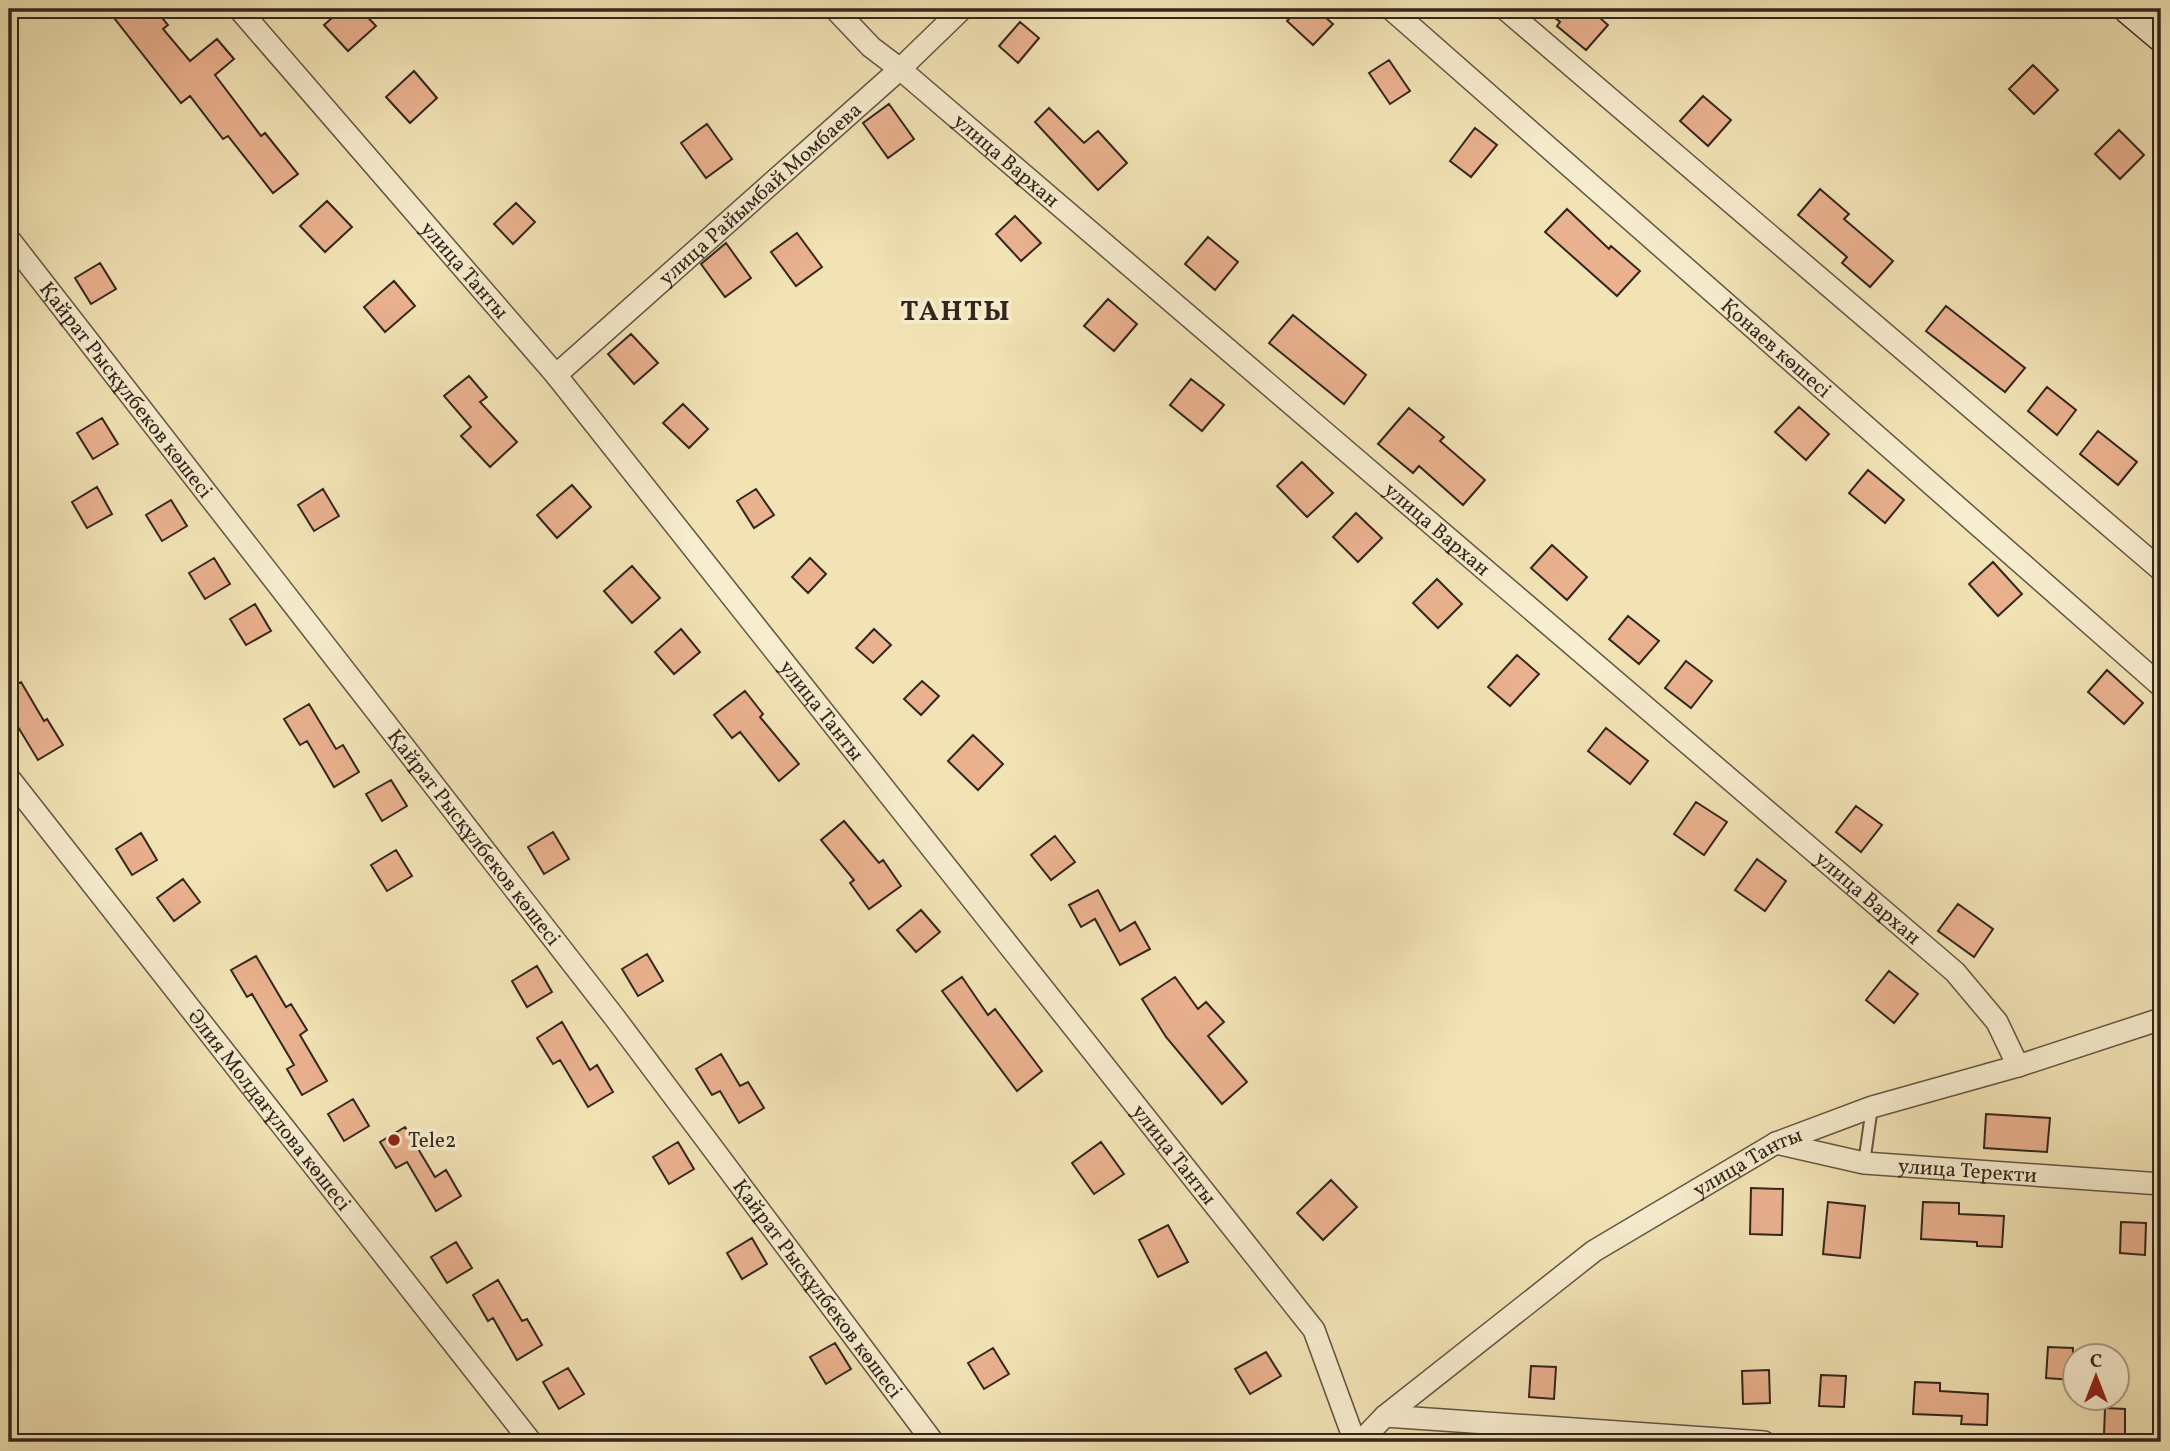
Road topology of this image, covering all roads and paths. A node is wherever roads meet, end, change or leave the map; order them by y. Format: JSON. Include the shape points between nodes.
{"nodes":[{"id":1,"x":239,"y":9,"type":"edge"},
{"id":2,"x":835,"y":9,"type":"edge"},
{"id":3,"x":962,"y":9,"type":"edge"},
{"id":4,"x":1391,"y":9,"type":"edge"},
{"id":5,"x":1505,"y":9,"type":"edge"},
{"id":6,"x":2129,"y":9,"type":"edge"},
{"id":7,"x":2161,"y":36,"type":"edge"},
{"id":8,"x":900,"y":68,"type":"junction"},
{"id":9,"x":9,"y":239,"type":"edge"},
{"id":10,"x":556,"y":375,"type":"junction"},
{"id":11,"x":2161,"y":570,"type":"edge"},
{"id":12,"x":2161,"y":686,"type":"edge"},
{"id":13,"x":9,"y":778,"type":"edge"},
{"id":14,"x":2161,"y":1019,"type":"edge"},
{"id":15,"x":2018,"y":1066,"type":"junction"},
{"id":16,"x":1872,"y":1108,"type":"junction"},
{"id":17,"x":1776,"y":1143,"type":"junction"},
{"id":18,"x":1864,"y":1163,"type":"junction"},
{"id":19,"x":2161,"y":1184,"type":"edge"},
{"id":20,"x":1385,"y":1416,"type":"junction"},
{"id":21,"x":531,"y":1442,"type":"edge"},
{"id":22,"x":933,"y":1442,"type":"edge"},
{"id":23,"x":1357,"y":1442,"type":"edge"},
{"id":24,"x":1763,"y":1442,"type":"edge"}],
"edges":[{"from":1,"to":10,"type":"street","name":"улица Танты"},
{"from":2,"to":8,"type":"street","name":"улица Вархан","via":[[871,47]]},
{"from":3,"to":8,"type":"street","name":"улица Райымбай Момбаева"},
{"from":4,"to":12,"type":"street","name":"Қонаев көшесі"},
{"from":5,"to":11,"type":"street"},
{"from":6,"to":7,"type":"street"},
{"from":8,"to":10,"type":"street","name":"улица Райымбай Момбаева"},
{"from":8,"to":15,"type":"street","name":"улица Вархан","via":[[1955,972],[1997,1022]]},
{"from":9,"to":22,"type":"street","name":"Қайрат Рысқұлбеков көшесі","via":[[615,1018]]},
{"from":10,"to":23,"type":"street","name":"улица Танты","via":[[1314,1330]]},
{"from":13,"to":21,"type":"street","name":"Әлия Молдағұлова көшесі"},
{"from":14,"to":15,"type":"street","name":"улица Танты"},
{"from":15,"to":16,"type":"street","name":"улица Танты"},
{"from":16,"to":17,"type":"street","name":"улица Танты"},
{"from":16,"to":18,"type":"lane"},
{"from":17,"to":18,"type":"street","name":"улица Теректи"},
{"from":17,"to":20,"type":"street","name":"улица Танты","via":[[1594,1251]]},
{"from":18,"to":19,"type":"street","name":"улица Теректи"},
{"from":20,"to":23,"type":"street","name":"улица Танты"},
{"from":20,"to":24,"type":"street"}]}
